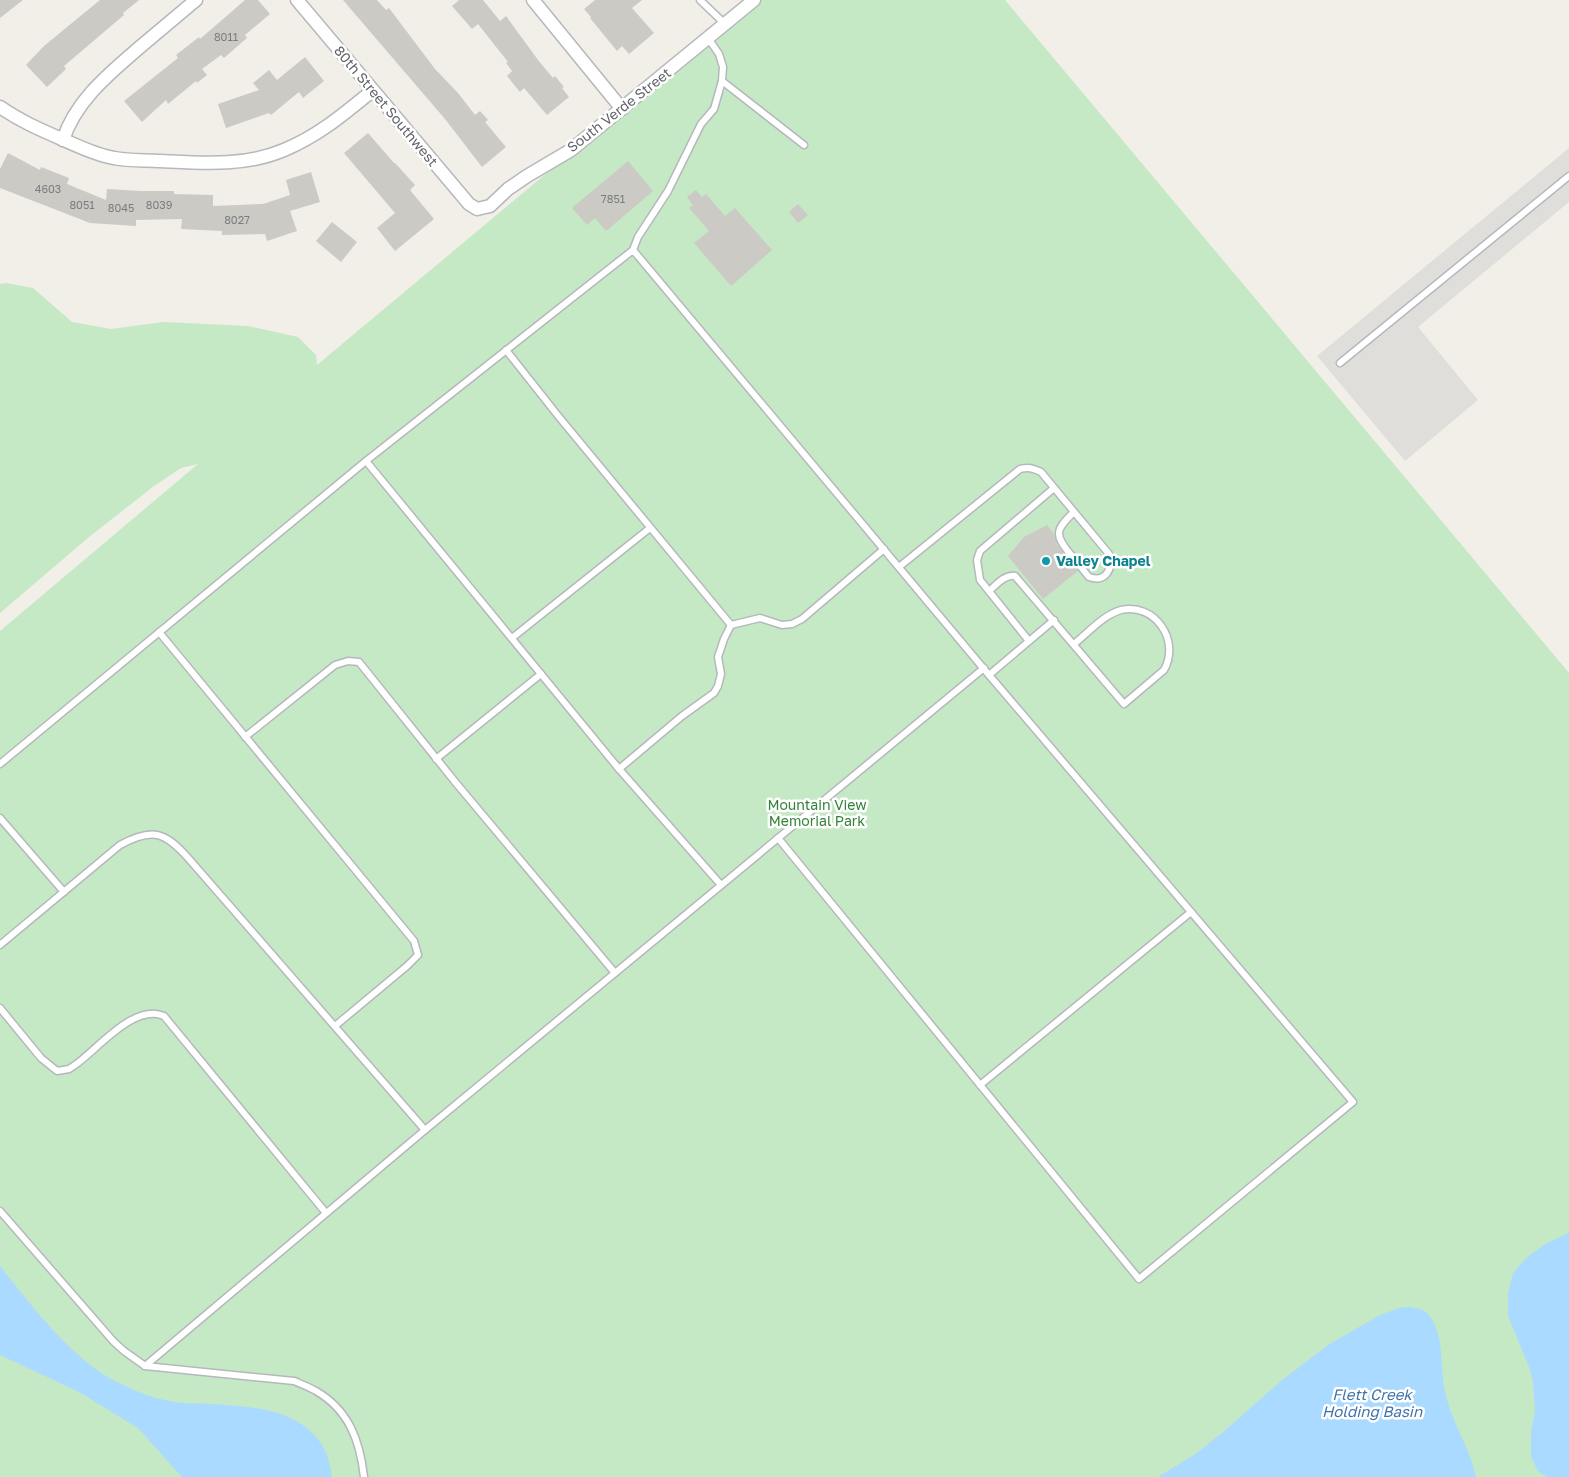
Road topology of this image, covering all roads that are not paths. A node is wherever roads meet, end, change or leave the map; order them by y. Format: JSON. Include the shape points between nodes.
{"nodes":[{"id":1,"x":196,"y":0,"type":"edge"},
{"id":2,"x":297,"y":0,"type":"edge"},
{"id":3,"x":532,"y":0,"type":"edge"},
{"id":4,"x":700,"y":0,"type":"edge"},
{"id":5,"x":754,"y":0,"type":"edge"},
{"id":6,"x":725,"y":24,"type":"junction"},
{"id":7,"x":708,"y":38,"type":"junction"},
{"id":8,"x":722,"y":81,"type":"junction"},
{"id":9,"x":372,"y":91,"type":"junction"},
{"id":10,"x":0,"y":107,"type":"edge"},
{"id":11,"x":622,"y":109,"type":"junction"},
{"id":12,"x":63,"y":140,"type":"junction"},
{"id":13,"x":804,"y":145,"type":"dead end"},
{"id":14,"x":1569,"y":176,"type":"edge"},
{"id":15,"x":478,"y":209,"type":"joint"},
{"id":16,"x":633,"y":250,"type":"junction"},
{"id":17,"x":506,"y":350,"type":"junction"},
{"id":18,"x":1340,"y":363,"type":"dead end"},
{"id":19,"x":366,"y":461,"type":"junction"},
{"id":20,"x":1054,"y":488,"type":"junction"},
{"id":21,"x":1074,"y":512,"type":"junction"},
{"id":22,"x":650,"y":528,"type":"junction"},
{"id":23,"x":884,"y":549,"type":"junction"},
{"id":24,"x":899,"y":567,"type":"junction"},
{"id":25,"x":989,"y":592,"type":"junction"},
{"id":26,"x":1054,"y":620,"type":"junction"},
{"id":27,"x":732,"y":625,"type":"junction"},
{"id":28,"x":159,"y":632,"type":"junction"},
{"id":29,"x":512,"y":638,"type":"junction"},
{"id":30,"x":1029,"y":640,"type":"junction"},
{"id":31,"x":1074,"y":644,"type":"junction"},
{"id":32,"x":984,"y":668,"type":"junction"},
{"id":33,"x":541,"y":674,"type":"junction"},
{"id":34,"x":989,"y":675,"type":"junction"},
{"id":35,"x":245,"y":737,"type":"junction"},
{"id":36,"x":436,"y":759,"type":"junction"},
{"id":37,"x":0,"y":764,"type":"edge"},
{"id":38,"x":619,"y":769,"type":"junction"},
{"id":39,"x":0,"y":818,"type":"edge"},
{"id":40,"x":778,"y":838,"type":"junction"},
{"id":41,"x":721,"y":885,"type":"junction"},
{"id":42,"x":64,"y":892,"type":"junction"},
{"id":43,"x":1191,"y":912,"type":"junction"},
{"id":44,"x":0,"y":945,"type":"edge"},
{"id":45,"x":615,"y":973,"type":"junction"},
{"id":46,"x":0,"y":1008,"type":"edge"},
{"id":47,"x":335,"y":1026,"type":"junction"},
{"id":48,"x":980,"y":1085,"type":"junction"},
{"id":49,"x":425,"y":1130,"type":"junction"},
{"id":50,"x":0,"y":1211,"type":"edge"},
{"id":51,"x":326,"y":1213,"type":"junction"},
{"id":52,"x":145,"y":1366,"type":"junction"},
{"id":53,"x":364,"y":1477,"type":"edge"}],
"edges":[{"from":1,"to":12,"type":"street","via":[[94,89],[79,108]]},
{"from":2,"to":9,"type":"street","name":"80th Street Southwest"},
{"from":3,"to":11,"type":"street"},
{"from":4,"to":6,"type":"lane"},
{"from":5,"to":6,"type":"street","name":"South Verde Street"},
{"from":6,"to":7,"type":"street","name":"South Verde Street"},
{"from":7,"to":8,"type":"lane","via":[[719,54],[723,67]]},
{"from":7,"to":11,"type":"street","name":"South Verde Street"},
{"from":8,"to":13,"type":"lane"},
{"from":8,"to":16,"type":"lane","via":[[714,109],[700,124],[668,191]]},
{"from":9,"to":12,"type":"street","via":[[311,138],[276,153],[232,162],[115,158],[87,151]]},
{"from":9,"to":15,"type":"street","name":"80th Street Southwest","via":[[469,204]]},
{"from":10,"to":12,"type":"street","via":[[18,120]]},
{"from":11,"to":15,"type":"street","name":"South Verde Street","via":[[571,150],[508,189],[490,206]]},
{"from":14,"to":18,"type":"lane"},
{"from":16,"to":17,"type":"lane"},
{"from":16,"to":23,"type":"lane"},
{"from":17,"to":19,"type":"lane"},
{"from":17,"to":22,"type":"lane"},
{"from":19,"to":28,"type":"lane"},
{"from":19,"to":29,"type":"lane"},
{"from":20,"to":21,"type":"lane"},
{"from":20,"to":24,"type":"lane","via":[[1034,468],[1020,469]]},
{"from":20,"to":25,"type":"lane","via":[[980,551],[977,570]]},
{"from":21,"to":21,"type":"lane","via":[[1109,554],[1112,562],[1101,578],[1089,577],[1060,542],[1060,528]]},
{"from":22,"to":27,"type":"lane"},
{"from":22,"to":29,"type":"lane"},
{"from":23,"to":24,"type":"lane"},
{"from":23,"to":27,"type":"lane","via":[[792,624],[782,625],[760,618]]},
{"from":24,"to":32,"type":"lane"},
{"from":25,"to":26,"type":"lane","via":[[1004,578],[1015,576]]},
{"from":25,"to":30,"type":"lane"},
{"from":26,"to":30,"type":"lane"},
{"from":26,"to":31,"type":"lane"},
{"from":27,"to":38,"type":"lane","via":[[718,657],[720,674],[714,693]]},
{"from":28,"to":35,"type":"lane"},
{"from":28,"to":37,"type":"lane"},
{"from":29,"to":33,"type":"lane"},
{"from":30,"to":34,"type":"lane"},
{"from":31,"to":31,"type":"lane","via":[[1124,704],[1164,670],[1170,648],[1159,623],[1132,609],[1107,617]]},
{"from":32,"to":34,"type":"lane"},
{"from":32,"to":40,"type":"lane"},
{"from":33,"to":36,"type":"lane"},
{"from":33,"to":38,"type":"lane"},
{"from":34,"to":43,"type":"lane"},
{"from":35,"to":36,"type":"lane","via":[[335,665],[359,662]]},
{"from":35,"to":47,"type":"lane","via":[[414,941],[418,955],[408,966]]},
{"from":36,"to":45,"type":"lane"},
{"from":38,"to":41,"type":"lane"},
{"from":39,"to":42,"type":"lane"},
{"from":40,"to":41,"type":"lane"},
{"from":40,"to":48,"type":"lane"},
{"from":41,"to":45,"type":"lane"},
{"from":42,"to":44,"type":"lane"},
{"from":42,"to":47,"type":"lane","via":[[132,838],[152,834],[170,839]]},
{"from":43,"to":48,"type":"lane"},
{"from":43,"to":48,"type":"lane","via":[[1353,1102],[1139,1279]]},
{"from":45,"to":49,"type":"lane"},
{"from":46,"to":51,"type":"lane","via":[[41,1058],[57,1071],[75,1065],[136,1018],[151,1013],[164,1016]]},
{"from":47,"to":49,"type":"lane"},
{"from":49,"to":51,"type":"lane"},
{"from":50,"to":52,"type":"lane","via":[[114,1342]]},
{"from":51,"to":52,"type":"lane"},
{"from":52,"to":53,"type":"lane","via":[[294,1381],[316,1391],[336,1407],[349,1424],[358,1442]]}]}
